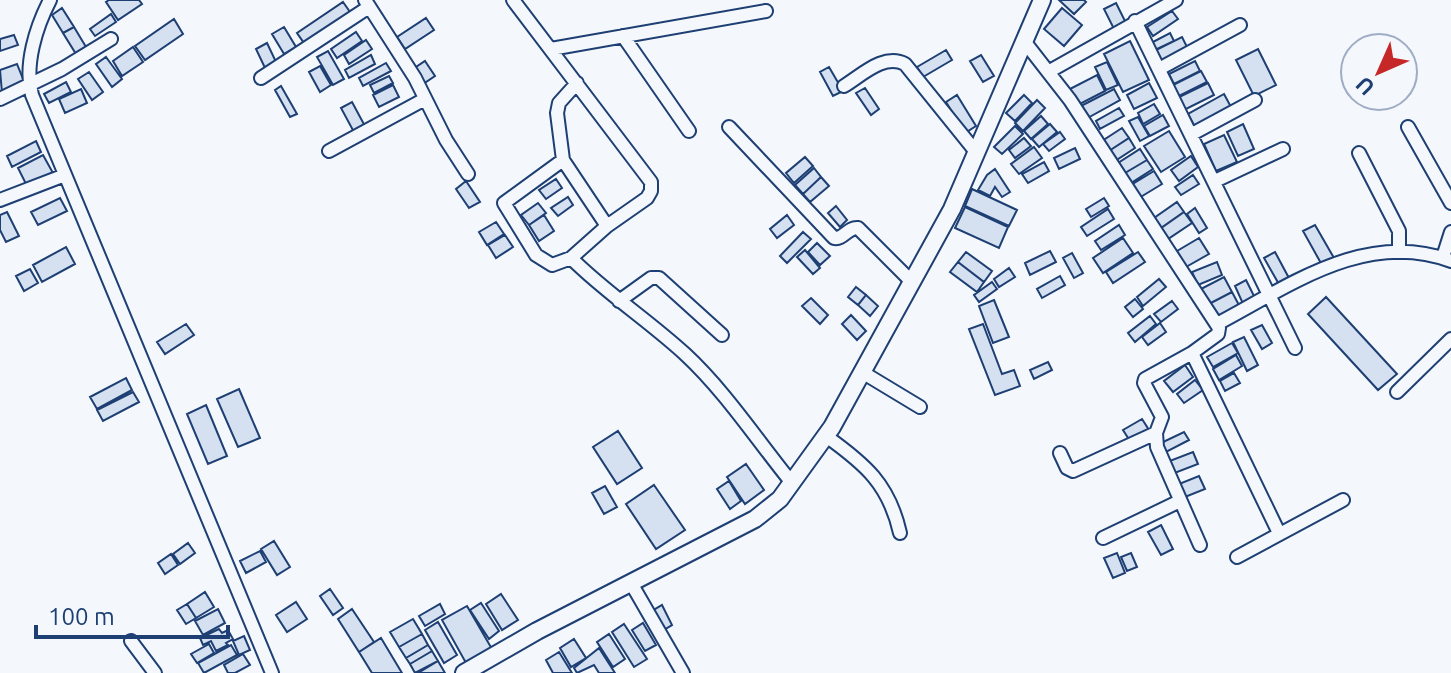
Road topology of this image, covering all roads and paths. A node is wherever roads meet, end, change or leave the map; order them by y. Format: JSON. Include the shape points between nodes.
{"nodes":[{"id":1,"x":50,"y":0,"type":"edge"},
{"id":2,"x":513,"y":0,"type":"edge"},
{"id":3,"x":1042,"y":0,"type":"edge"},
{"id":4,"x":1176,"y":0,"type":"edge"},
{"id":5,"x":367,"y":3,"type":"edge"},
{"id":6,"x":766,"y":11,"type":"dead end"},
{"id":7,"x":1135,"y":21,"type":"junction"},
{"id":8,"x":1240,"y":25,"type":"dead end"},
{"id":9,"x":623,"y":36,"type":"junction"},
{"id":10,"x":111,"y":39,"type":"dead end"},
{"id":11,"x":1024,"y":41,"type":"junction"},
{"id":12,"x":551,"y":49,"type":"junction"},
{"id":13,"x":1159,"y":69,"type":"junction"},
{"id":14,"x":1048,"y":72,"type":"junction"},
{"id":15,"x":261,"y":78,"type":"dead end"},
{"id":16,"x":577,"y":83,"type":"junction"},
{"id":17,"x":29,"y":85,"type":"junction"},
{"id":18,"x":844,"y":86,"type":"dead end"},
{"id":19,"x":0,"y":99,"type":"edge"},
{"id":20,"x":425,"y":99,"type":"junction"},
{"id":21,"x":1255,"y":100,"type":"dead end"},
{"id":22,"x":729,"y":127,"type":"dead end"},
{"id":23,"x":1408,"y":127,"type":"dead end"},
{"id":24,"x":689,"y":131,"type":"dead end"},
{"id":25,"x":1192,"y":134,"type":"junction"},
{"id":26,"x":1283,"y":149,"type":"dead end"},
{"id":27,"x":329,"y":151,"type":"dead end"},
{"id":28,"x":976,"y":152,"type":"junction"},
{"id":29,"x":1359,"y":153,"type":"dead end"},
{"id":30,"x":563,"y":160,"type":"junction"},
{"id":31,"x":468,"y":174,"type":"dead end"},
{"id":32,"x":65,"y":175,"type":"junction"},
{"id":33,"x":1215,"y":181,"type":"junction"},
{"id":34,"x":0,"y":200,"type":"edge"},
{"id":35,"x":1451,"y":203,"type":"edge"},
{"id":36,"x":607,"y":226,"type":"junction"},
{"id":37,"x":1451,"y":232,"type":"edge"},
{"id":38,"x":1399,"y":252,"type":"junction"},
{"id":39,"x":571,"y":258,"type":"junction"},
{"id":40,"x":1447,"y":259,"type":"edge"},
{"id":41,"x":912,"y":282,"type":"junction"},
{"id":42,"x":1271,"y":296,"type":"junction"},
{"id":43,"x":619,"y":301,"type":"junction"},
{"id":44,"x":1217,"y":324,"type":"junction"},
{"id":45,"x":722,"y":335,"type":"dead end"},
{"id":46,"x":1451,"y":339,"type":"edge"},
{"id":47,"x":1295,"y":348,"type":"dead end"},
{"id":48,"x":1192,"y":353,"type":"junction"},
{"id":49,"x":862,"y":372,"type":"junction"},
{"id":50,"x":1397,"y":392,"type":"dead end"},
{"id":51,"x":920,"y":407,"type":"dead end"},
{"id":52,"x":1156,"y":433,"type":"junction"},
{"id":53,"x":826,"y":436,"type":"junction"},
{"id":54,"x":1060,"y":453,"type":"dead end"},
{"id":55,"x":792,"y":483,"type":"junction"},
{"id":56,"x":1343,"y":500,"type":"dead end"},
{"id":57,"x":1180,"y":501,"type":"junction"},
{"id":58,"x":900,"y":533,"type":"dead end"},
{"id":59,"x":1279,"y":533,"type":"junction"},
{"id":60,"x":1103,"y":538,"type":"dead end"},
{"id":61,"x":1200,"y":545,"type":"dead end"},
{"id":62,"x":1237,"y":557,"type":"dead end"},
{"id":63,"x":631,"y":583,"type":"junction"},
{"id":64,"x":131,"y":641,"type":"dead end"},
{"id":65,"x":155,"y":673,"type":"edge"},
{"id":66,"x":272,"y":673,"type":"edge"},
{"id":67,"x":464,"y":673,"type":"edge"},
{"id":68,"x":683,"y":673,"type":"edge"}],
"edges":[{"from":1,"to":17,"type":"street","via":[[35,40]]},
{"from":2,"to":12,"type":"street"},
{"from":3,"to":11,"type":"main road"},
{"from":4,"to":7,"type":"street"},
{"from":5,"to":15,"type":"street"},
{"from":5,"to":20,"type":"street"},
{"from":6,"to":9,"type":"street"},
{"from":7,"to":13,"type":"street"},
{"from":7,"to":14,"type":"street"},
{"from":8,"to":13,"type":"street"},
{"from":9,"to":12,"type":"street"},
{"from":9,"to":24,"type":"street"},
{"from":10,"to":17,"type":"street"},
{"from":11,"to":14,"type":"street"},
{"from":11,"to":28,"type":"main road"},
{"from":12,"to":16,"type":"street"},
{"from":13,"to":25,"type":"street"},
{"from":14,"to":44,"type":"street"},
{"from":16,"to":30,"type":"street","via":[[557,113]]},
{"from":16,"to":36,"type":"street","via":[[651,182],[647,198]]},
{"from":17,"to":19,"type":"street"},
{"from":17,"to":32,"type":"street"},
{"from":18,"to":28,"type":"street","via":[[896,59]]},
{"from":20,"to":27,"type":"street"},
{"from":20,"to":31,"type":"street"},
{"from":21,"to":25,"type":"street"},
{"from":22,"to":41,"type":"street","via":[[834,238],[858,228]]},
{"from":23,"to":35,"type":"street"},
{"from":25,"to":33,"type":"street"},
{"from":26,"to":33,"type":"street"},
{"from":28,"to":41,"type":"main road"},
{"from":29,"to":38,"type":"street","via":[[1399,231]]},
{"from":30,"to":36,"type":"street"},
{"from":30,"to":39,"type":"street","via":[[504,203],[536,255],[552,265]]},
{"from":32,"to":34,"type":"street"},
{"from":32,"to":66,"type":"street"},
{"from":33,"to":42,"type":"street"},
{"from":36,"to":39,"type":"street"},
{"from":37,"to":40,"type":"street"},
{"from":38,"to":40,"type":"street","via":[[1426,251]]},
{"from":38,"to":42,"type":"street","via":[[1328,265]]},
{"from":39,"to":43,"type":"street"},
{"from":41,"to":49,"type":"main road"},
{"from":42,"to":44,"type":"street"},
{"from":42,"to":47,"type":"street"},
{"from":43,"to":45,"type":"street","via":[[659,278]]},
{"from":43,"to":55,"type":"street","via":[[686,355]]},
{"from":44,"to":48,"type":"street","via":[[1218,334]]},
{"from":46,"to":50,"type":"street"},
{"from":48,"to":52,"type":"street","via":[[1145,379],[1162,417]]},
{"from":48,"to":59,"type":"street"},
{"from":49,"to":51,"type":"street"},
{"from":49,"to":53,"type":"main road"},
{"from":52,"to":54,"type":"street","via":[[1073,471]]},
{"from":52,"to":57,"type":"street"},
{"from":53,"to":55,"type":"main road"},
{"from":53,"to":58,"type":"street","via":[[874,474]]},
{"from":55,"to":63,"type":"main road","via":[[755,519]]},
{"from":56,"to":59,"type":"street"},
{"from":57,"to":60,"type":"street"},
{"from":57,"to":61,"type":"street"},
{"from":59,"to":62,"type":"street"},
{"from":63,"to":67,"type":"main road"},
{"from":63,"to":68,"type":"street"},
{"from":64,"to":65,"type":"street"}]}
